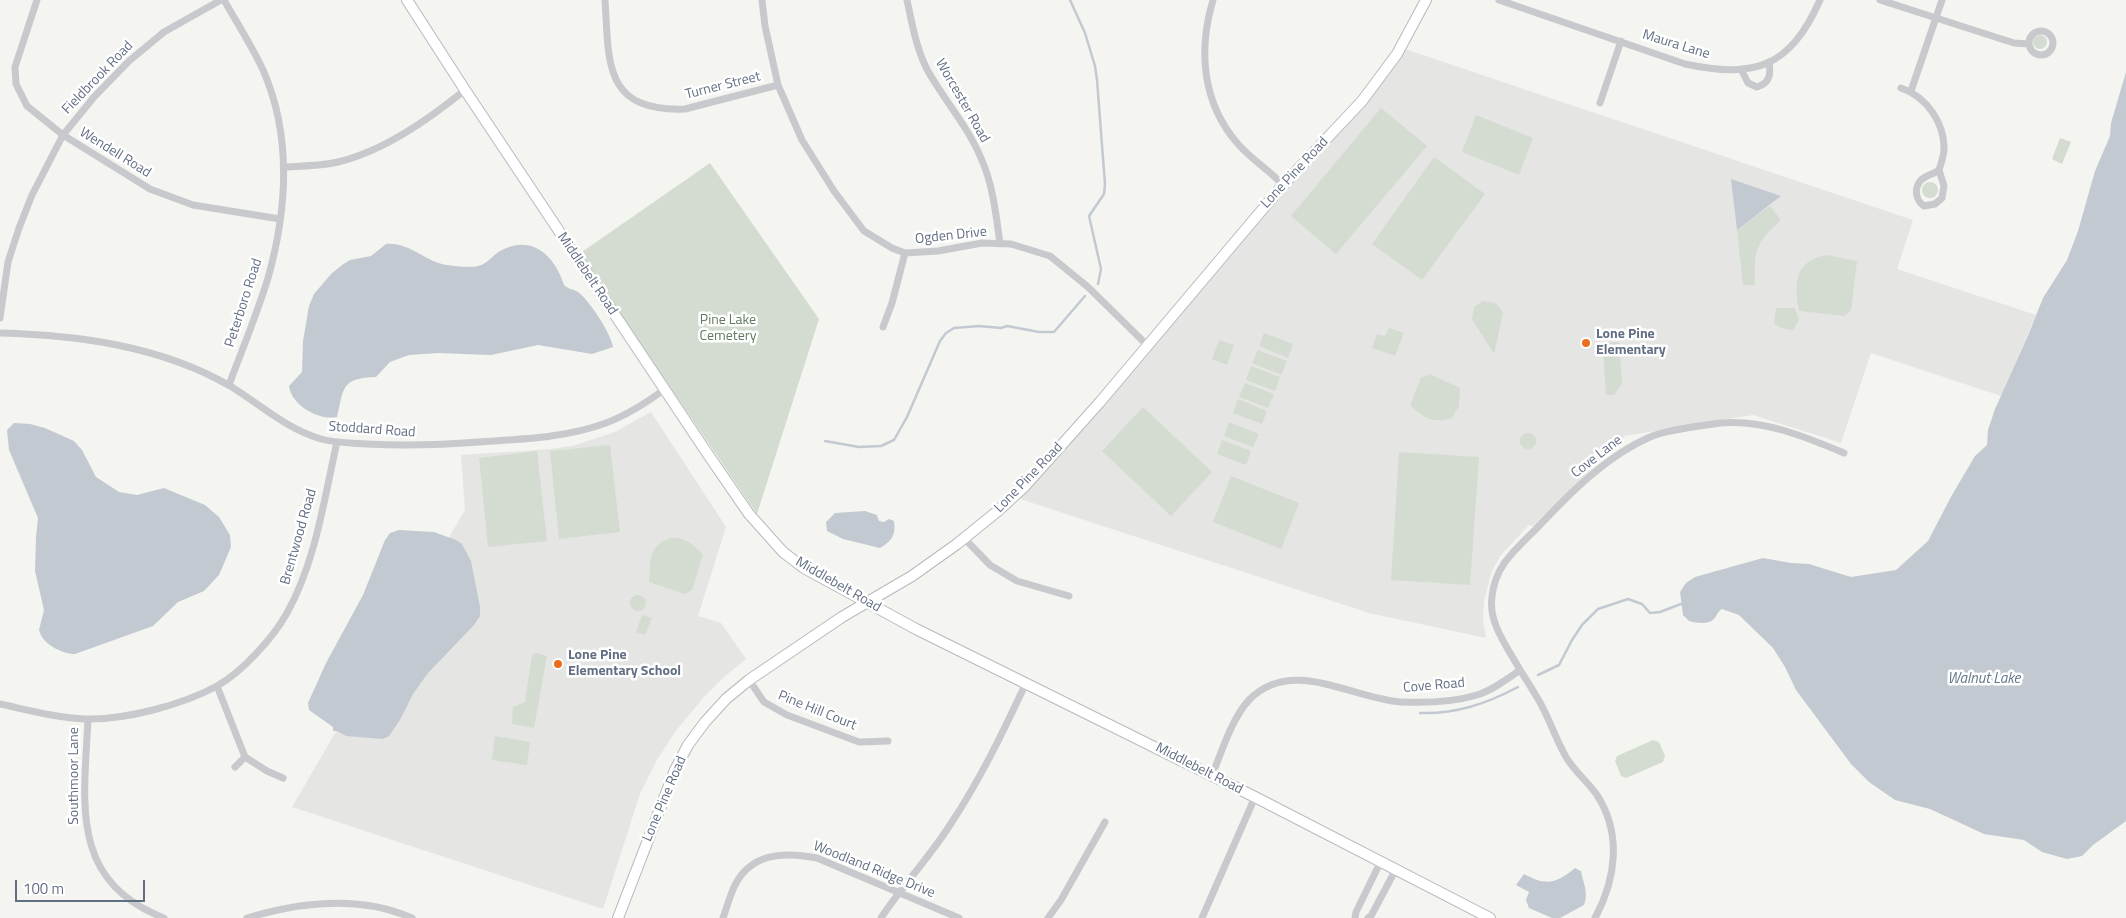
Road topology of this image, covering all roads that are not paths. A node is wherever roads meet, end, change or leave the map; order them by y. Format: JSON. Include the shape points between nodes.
{"nodes":[{"id":1,"x":37,"y":0,"type":"edge"},
{"id":2,"x":220,"y":0,"type":"edge"},
{"id":3,"x":407,"y":0,"type":"edge"},
{"id":4,"x":605,"y":0,"type":"edge"},
{"id":5,"x":762,"y":0,"type":"edge"},
{"id":6,"x":907,"y":0,"type":"edge"},
{"id":7,"x":1213,"y":0,"type":"edge"},
{"id":8,"x":1426,"y":0,"type":"edge"},
{"id":9,"x":1499,"y":0,"type":"edge"},
{"id":10,"x":1820,"y":0,"type":"edge"},
{"id":11,"x":1880,"y":0,"type":"edge"},
{"id":12,"x":1942,"y":0,"type":"edge"},
{"id":13,"x":1936,"y":18,"type":"junction"},
{"id":14,"x":1621,"y":41,"type":"junction"},
{"id":15,"x":2029,"y":44,"type":"dead end"},
{"id":16,"x":1769,"y":62,"type":"junction"},
{"id":17,"x":1741,"y":69,"type":"junction"},
{"id":18,"x":778,"y":85,"type":"junction"},
{"id":19,"x":1901,"y":88,"type":"dead end"},
{"id":20,"x":464,"y":90,"type":"junction"},
{"id":21,"x":1911,"y":91,"type":"junction"},
{"id":22,"x":1600,"y":104,"type":"dead end"},
{"id":23,"x":63,"y":135,"type":"junction"},
{"id":24,"x":285,"y":167,"type":"junction"},
{"id":25,"x":1939,"y":170,"type":"junction"},
{"id":26,"x":1283,"y":184,"type":"junction"},
{"id":27,"x":280,"y":219,"type":"junction"},
{"id":28,"x":1000,"y":244,"type":"junction"},
{"id":29,"x":905,"y":253,"type":"junction"},
{"id":30,"x":0,"y":318,"type":"edge"},
{"id":31,"x":883,"y":327,"type":"dead end"},
{"id":32,"x":0,"y":332,"type":"edge"},
{"id":33,"x":1147,"y":345,"type":"junction"},
{"id":34,"x":229,"y":385,"type":"junction"},
{"id":35,"x":665,"y":389,"type":"junction"},
{"id":36,"x":337,"y":442,"type":"junction"},
{"id":37,"x":1844,"y":453,"type":"dead end"},
{"id":38,"x":964,"y":538,"type":"junction"},
{"id":39,"x":1069,"y":596,"type":"dead end"},
{"id":40,"x":865,"y":602,"type":"junction"},
{"id":41,"x":1520,"y":670,"type":"junction"},
{"id":42,"x":749,"y":680,"type":"junction"},
{"id":43,"x":1026,"y":683,"type":"junction"},
{"id":44,"x":217,"y":686,"type":"junction"},
{"id":45,"x":0,"y":704,"type":"edge"},
{"id":46,"x":88,"y":719,"type":"junction"},
{"id":47,"x":888,"y":740,"type":"dead end"},
{"id":48,"x":245,"y":757,"type":"junction"},
{"id":49,"x":235,"y":767,"type":"dead end"},
{"id":50,"x":1212,"y":776,"type":"junction"},
{"id":51,"x":283,"y":778,"type":"dead end"},
{"id":52,"x":1254,"y":797,"type":"junction"},
{"id":53,"x":1105,"y":822,"type":"dead end"},
{"id":54,"x":1380,"y":861,"type":"junction"},
{"id":55,"x":1396,"y":869,"type":"junction"},
{"id":56,"x":898,"y":893,"type":"junction"},
{"id":57,"x":397,"y":916,"type":"edge"},
{"id":58,"x":164,"y":918,"type":"edge"},
{"id":59,"x":247,"y":918,"type":"edge"},
{"id":60,"x":412,"y":918,"type":"edge"},
{"id":61,"x":618,"y":918,"type":"edge"},
{"id":62,"x":723,"y":918,"type":"edge"},
{"id":63,"x":881,"y":918,"type":"edge"},
{"id":64,"x":959,"y":918,"type":"edge"},
{"id":65,"x":1048,"y":918,"type":"edge"},
{"id":66,"x":1202,"y":918,"type":"edge"},
{"id":67,"x":1355,"y":918,"type":"edge"},
{"id":68,"x":1368,"y":918,"type":"edge"},
{"id":69,"x":1490,"y":918,"type":"edge"},
{"id":70,"x":1595,"y":918,"type":"edge"}],
"edges":[{"from":1,"to":23,"type":"street","name":"Wendell Road","via":[[15,67],[16,84],[27,106]]},
{"from":2,"to":23,"type":"street","name":"Fieldbrook Road","via":[[164,32],[129,61]]},
{"from":2,"to":24,"type":"street","name":"Peterboro Road","via":[[263,70],[280,123]]},
{"from":3,"to":20,"type":"street","name":"Middlebelt Road"},
{"from":4,"to":18,"type":"street","name":"Turner Street","via":[[609,64],[622,90],[638,100],[670,110],[685,109]]},
{"from":5,"to":18,"type":"street","name":"Ogden Drive"},
{"from":6,"to":28,"type":"street","name":"Worcester Road","via":[[928,72],[960,119],[981,158],[994,197]]},
{"from":7,"to":26,"type":"street","via":[[1203,42],[1212,99],[1237,143]]},
{"from":8,"to":26,"type":"street","name":"Lone Pine Road","via":[[1397,54],[1378,81]]},
{"from":9,"to":14,"type":"street","name":"Maura Lane"},
{"from":10,"to":16,"type":"street","name":"Maura Lane","via":[[1810,23],[1795,44]]},
{"from":11,"to":13,"type":"street"},
{"from":12,"to":13,"type":"street"},
{"from":13,"to":15,"type":"street","via":[[2014,43]]},
{"from":13,"to":21,"type":"street"},
{"from":14,"to":17,"type":"street","name":"Maura Lane","via":[[1685,64],[1711,69]]},
{"from":14,"to":22,"type":"street"},
{"from":16,"to":17,"type":"street","name":"Maura Lane"},
{"from":16,"to":17,"type":"street","via":[[1769,79],[1758,87],[1748,83]]},
{"from":18,"to":29,"type":"street","name":"Ogden Drive","via":[[802,140],[864,231]]},
{"from":19,"to":21,"type":"street"},
{"from":20,"to":24,"type":"street","via":[[388,144],[339,162]]},
{"from":20,"to":35,"type":"street","name":"Middlebelt Road"},
{"from":21,"to":25,"type":"street","via":[[1924,101],[1941,128],[1944,151]]},
{"from":23,"to":27,"type":"street","name":"Wendell Road","via":[[150,189],[194,205]]},
{"from":23,"to":30,"type":"street","name":"Fieldbrook Road","via":[[19,228],[8,262]]},
{"from":24,"to":27,"type":"street","name":"Peterboro Road"},
{"from":25,"to":25,"type":"street","via":[[1919,182],[1916,189],[1917,197],[1924,206],[1935,204],[1942,198],[1944,186]]},
{"from":26,"to":33,"type":"street","name":"Lone Pine Road"},
{"from":27,"to":34,"type":"street","name":"Peterboro Road","via":[[268,278]]},
{"from":28,"to":29,"type":"street","name":"Ogden Drive","via":[[982,243]]},
{"from":28,"to":33,"type":"street","name":"Ogden Drive","via":[[1011,244],[1050,256],[1088,287]]},
{"from":29,"to":31,"type":"street"},
{"from":32,"to":34,"type":"street","name":"Stoddard Road","via":[[65,336],[138,349]]},
{"from":33,"to":38,"type":"street","name":"Lone Pine Road","via":[[1025,486]]},
{"from":34,"to":36,"type":"street","name":"Stoddard Road","via":[[305,433]]},
{"from":35,"to":36,"type":"street","name":"Stoddard Road","via":[[640,407],[606,423],[558,436],[417,446]]},
{"from":35,"to":40,"type":"street","name":"Middlebelt Road","via":[[763,531],[804,568]]},
{"from":36,"to":44,"type":"street","name":"Brentwood Road","via":[[310,554],[287,614],[258,650]]},
{"from":37,"to":41,"type":"street","name":"Cove Lane","via":[[1785,431],[1750,423],[1721,423],[1652,436],[1630,447],[1599,469],[1553,512],[1515,550],[1498,574],[1491,598],[1492,613]]},
{"from":38,"to":39,"type":"street","via":[[990,564],[1017,581]]},
{"from":38,"to":40,"type":"street","name":"Lone Pine Road","via":[[912,576]]},
{"from":40,"to":42,"type":"street","name":"Lone Pine Road"},
{"from":40,"to":43,"type":"street","name":"Middlebelt Road"},
{"from":41,"to":50,"type":"street","name":"Cove Road","via":[[1477,695],[1447,701],[1375,699],[1308,680],[1287,680],[1270,685],[1248,701],[1232,727]]},
{"from":41,"to":70,"type":"street","via":[[1568,760],[1596,794],[1610,820],[1612,866],[1602,905]]},
{"from":42,"to":47,"type":"street","name":"Pine Hill Court","via":[[764,702],[787,716],[859,742]]},
{"from":42,"to":61,"type":"street","name":"Lone Pine Road","via":[[726,699],[688,745],[665,792]]},
{"from":43,"to":50,"type":"street","name":"Middlebelt Road"},
{"from":43,"to":56,"type":"street","via":[[970,793]]},
{"from":44,"to":46,"type":"street","name":"Brentwood Road","via":[[139,714]]},
{"from":44,"to":48,"type":"street"},
{"from":45,"to":46,"type":"street","name":"Brentwood Road","via":[[64,718]]},
{"from":46,"to":58,"type":"street","name":"Southmoor Lane","via":[[85,810],[89,844],[102,873],[125,897]]},
{"from":48,"to":49,"type":"street"},
{"from":48,"to":51,"type":"street"},
{"from":50,"to":52,"type":"street","name":"Middlebelt Road"},
{"from":52,"to":54,"type":"street","name":"Middlebelt Road"},
{"from":52,"to":66,"type":"street"},
{"from":53,"to":65,"type":"street","via":[[1062,900]]},
{"from":54,"to":55,"type":"street","name":"Middlebelt Road"},
{"from":54,"to":67,"type":"street"},
{"from":55,"to":68,"type":"street"},
{"from":55,"to":69,"type":"street","name":"Middlebelt Road"},
{"from":56,"to":62,"type":"street","name":"Woodland Ridge Drive","via":[[817,858],[778,854],[759,860],[747,870],[735,884]]},
{"from":56,"to":63,"type":"street"},
{"from":56,"to":64,"type":"street","name":"Woodland Ridge Drive"},
{"from":57,"to":59,"type":"street","via":[[358,904],[298,905]]},
{"from":57,"to":60,"type":"street"}]}
